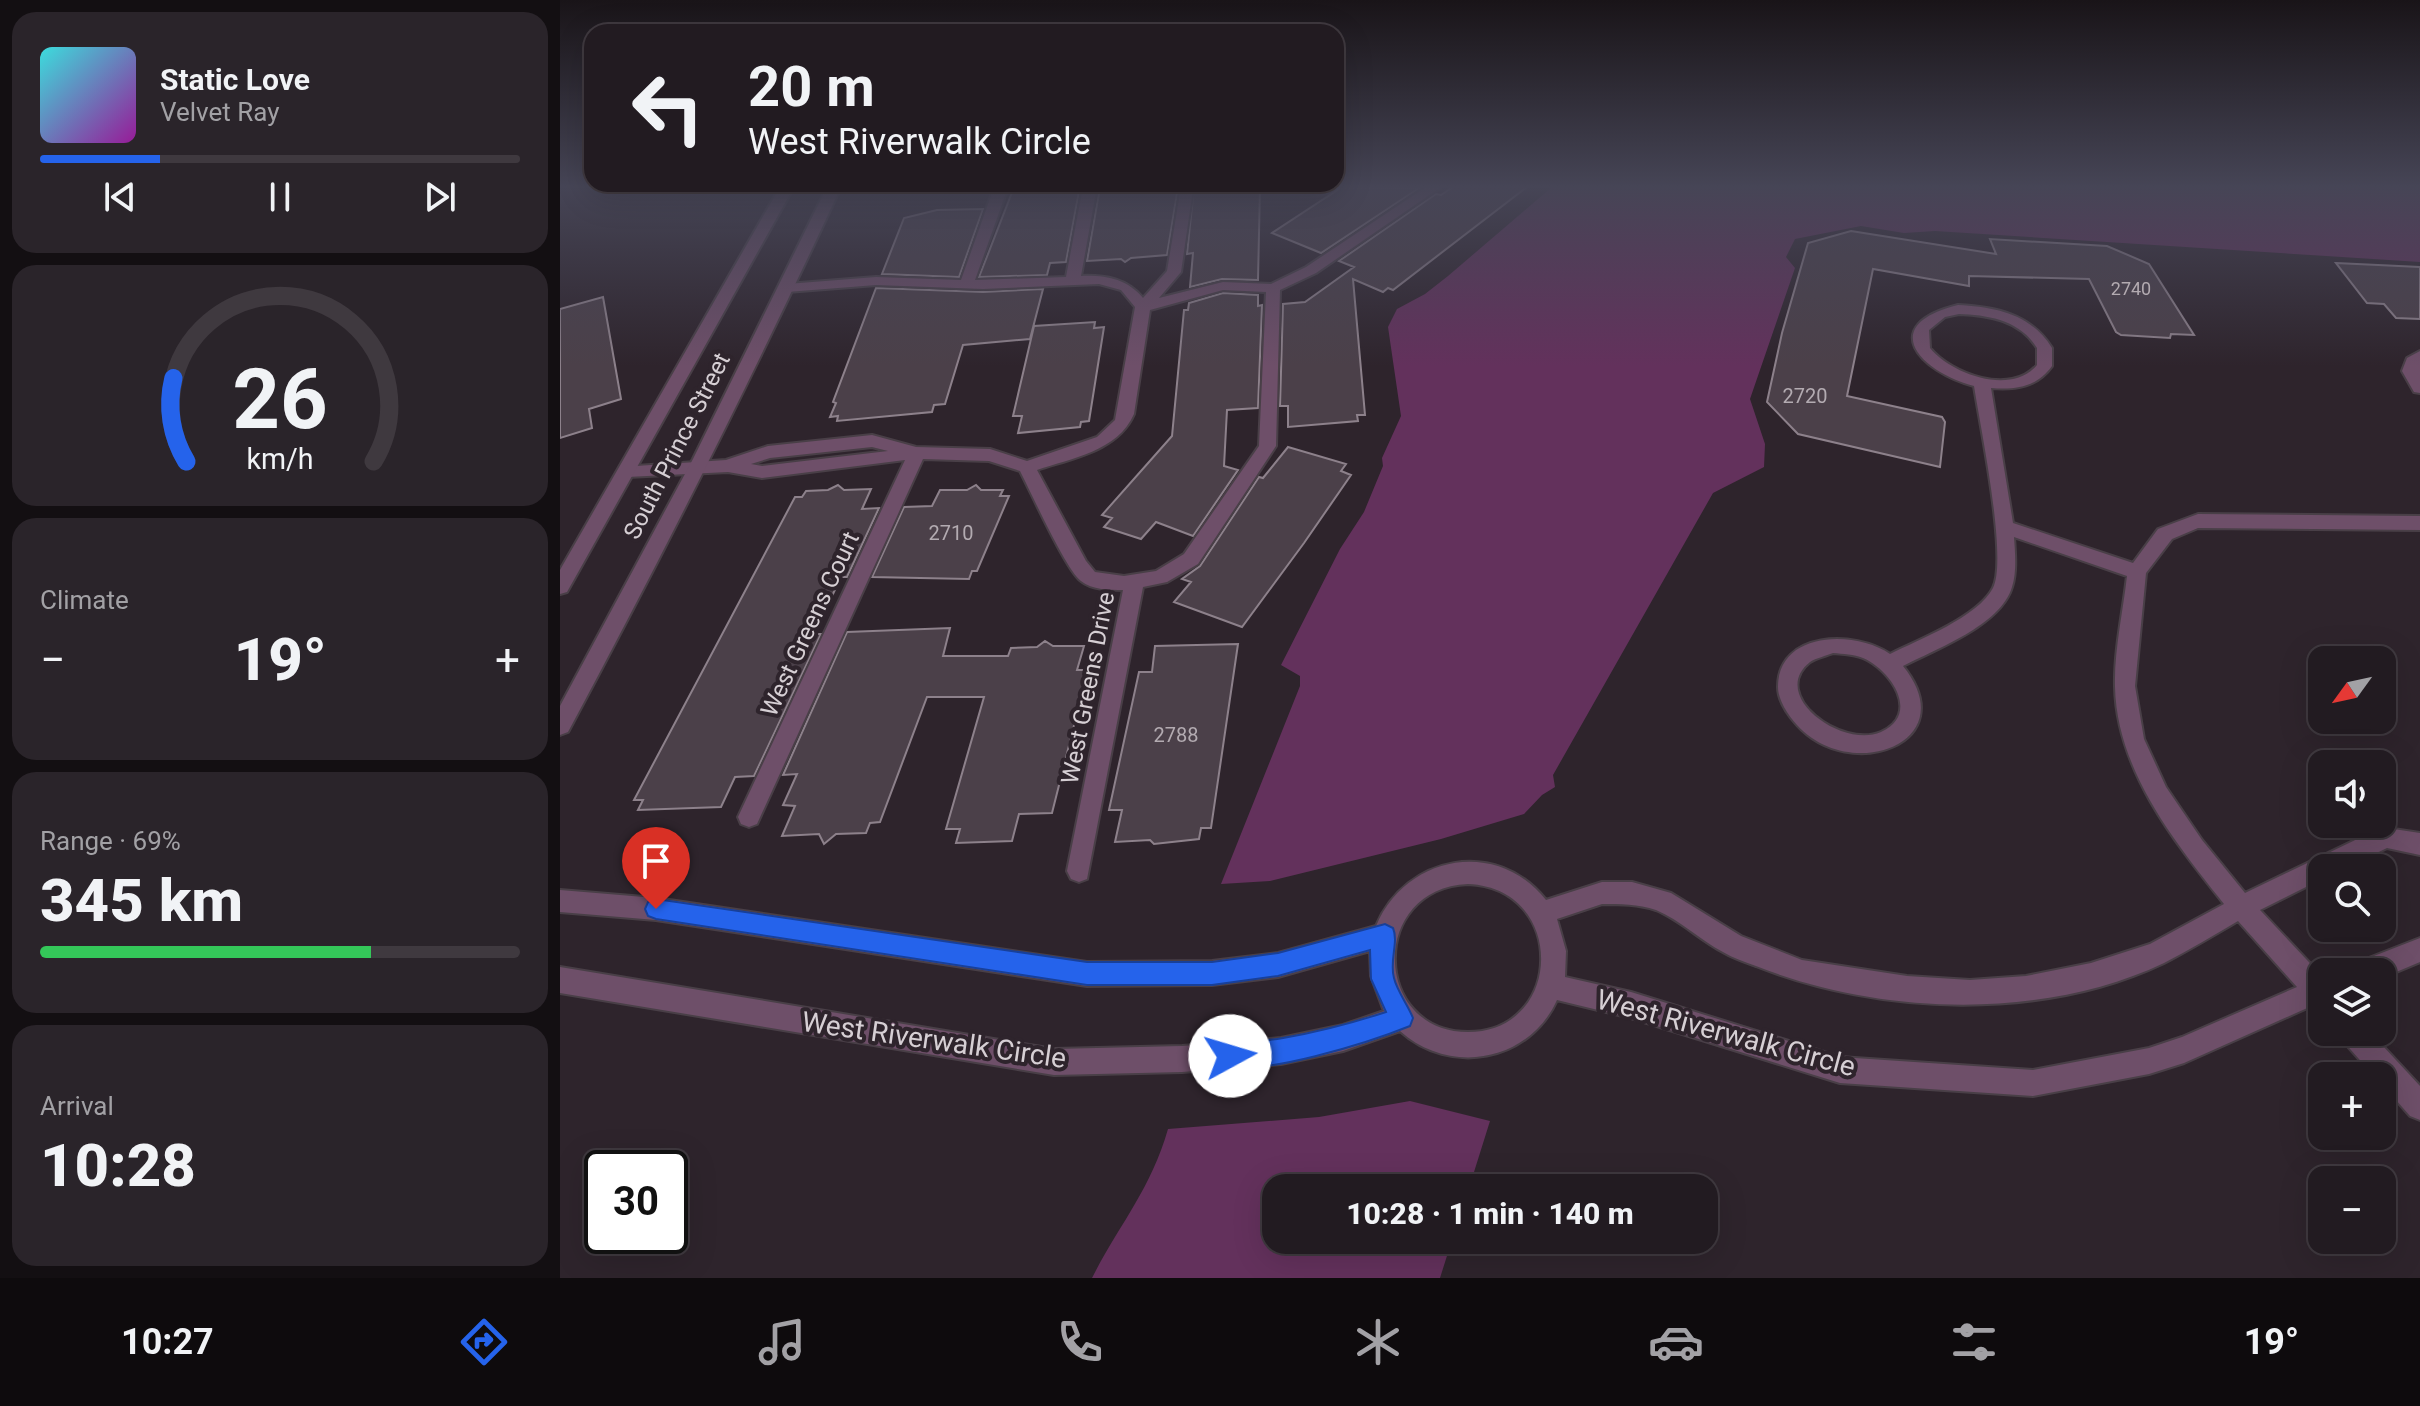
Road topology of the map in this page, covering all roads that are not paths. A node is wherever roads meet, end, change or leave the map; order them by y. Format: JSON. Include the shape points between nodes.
{"nodes":[{"id":1,"x":753,"y":247,"type":"edge"},
{"id":2,"x":806,"y":247,"type":"edge"},
{"id":3,"x":980,"y":247,"type":"edge"},
{"id":4,"x":1079,"y":247,"type":"edge"},
{"id":5,"x":1178,"y":247,"type":"edge"},
{"id":6,"x":1346,"y":247,"type":"edge"},
{"id":7,"x":1073,"y":279,"type":"junction"},
{"id":8,"x":967,"y":283,"type":"junction"},
{"id":9,"x":787,"y":288,"type":"junction"},
{"id":10,"x":1273,"y":288,"type":"junction"},
{"id":11,"x":1143,"y":307,"type":"junction"},
{"id":12,"x":2420,"y":356,"type":"edge"},
{"id":13,"x":1982,"y":383,"type":"junction"},
{"id":14,"x":2420,"y":388,"type":"edge"},
{"id":15,"x":917,"y":453,"type":"junction"},
{"id":16,"x":697,"y":466,"type":"junction"},
{"id":17,"x":1027,"y":467,"type":"junction"},
{"id":18,"x":627,"y":471,"type":"junction"},
{"id":19,"x":2420,"y":523,"type":"edge"},
{"id":20,"x":2005,"y":527,"type":"junction"},
{"id":21,"x":2137,"y":572,"type":"junction"},
{"id":22,"x":1135,"y":580,"type":"junction"},
{"id":23,"x":560,"y":587,"type":"edge"},
{"id":24,"x":1889,"y":664,"type":"junction"},
{"id":25,"x":560,"y":726,"type":"edge"},
{"id":26,"x":749,"y":817,"type":"dead end"},
{"id":27,"x":2420,"y":844,"type":"edge"},
{"id":28,"x":1079,"y":871,"type":"dead end"},
{"id":29,"x":560,"y":901,"type":"edge"},
{"id":30,"x":2241,"y":907,"type":"junction"},
{"id":31,"x":1542,"y":913,"type":"junction"},
{"id":32,"x":1385,"y":935,"type":"junction"},
{"id":33,"x":2420,"y":950,"type":"edge"},
{"id":34,"x":2396,"y":960,"type":"edge"},
{"id":35,"x":2308,"y":978,"type":"edge"},
{"id":36,"x":560,"y":980,"type":"edge"},
{"id":37,"x":1551,"y":986,"type":"junction"},
{"id":38,"x":2308,"y":998,"type":"edge"},
{"id":39,"x":1401,"y":1018,"type":"junction"},
{"id":40,"x":2365,"y":1046,"type":"edge"},
{"id":41,"x":2420,"y":1106,"type":"edge"}],
"edges":[{"from":1,"to":18,"type":"street","name":"South Prince Street"},
{"from":2,"to":9,"type":"street","name":"South Prince Street"},
{"from":3,"to":8,"type":"street"},
{"from":4,"to":7,"type":"street"},
{"from":5,"to":11,"type":"street","via":[[1174,272]]},
{"from":6,"to":10,"type":"street"},
{"from":7,"to":8,"type":"street"},
{"from":7,"to":11,"type":"street","via":[[1114,282],[1126,287]]},
{"from":8,"to":9,"type":"street","via":[[876,281]]},
{"from":9,"to":16,"type":"street","name":"South Prince Street"},
{"from":10,"to":11,"type":"street","via":[[1223,286]]},
{"from":10,"to":22,"type":"street","name":"West Greens Drive","via":[[1267,446],[1191,559],[1160,577]]},
{"from":11,"to":17,"type":"street","via":[[1122,423],[1090,448]]},
{"from":12,"to":14,"type":"street","via":[[2410,371]]},
{"from":13,"to":13,"type":"street","via":[[1936,363],[1918,334],[1924,322],[1948,311],[1982,310],[2006,316],[2042,341],[2048,356],[2044,369],[2030,379]]},
{"from":13,"to":20,"type":"street"},
{"from":15,"to":16,"type":"street","via":[[762,472]]},
{"from":15,"to":17,"type":"street","via":[[990,455]]},
{"from":15,"to":26,"type":"street","name":"West Greens Court"},
{"from":16,"to":18,"type":"street"},
{"from":16,"to":25,"type":"street","name":"South Prince Street"},
{"from":17,"to":22,"type":"street","via":[[1088,577],[1102,582]]},
{"from":18,"to":23,"type":"street","name":"South Prince Street"},
{"from":19,"to":21,"type":"street","via":[[2198,521],[2165,534]]},
{"from":20,"to":21,"type":"street"},
{"from":20,"to":24,"type":"street","via":[[2003,589],[1957,628]]},
{"from":21,"to":30,"type":"street","name":"West Riverwalk Circle","via":[[2125,686],[2133,739],[2158,794]]},
{"from":22,"to":28,"type":"street","name":"West Greens Drive"},
{"from":24,"to":24,"type":"street","via":[[1911,694],[1912,711],[1895,737],[1877,744],[1857,745],[1816,731],[1790,701],[1790,669],[1814,648],[1852,646]]},
{"from":27,"to":30,"type":"street","via":[[2387,838]]},
{"from":29,"to":32,"type":"street","via":[[656,909],[1087,974],[1212,973],[1278,965]]},
{"from":30,"to":31,"type":"street","via":[[2155,954],[2091,975],[2026,989],[1970,993],[1892,988],[1802,972],[1733,945],[1663,901],[1632,893],[1602,893]]},
{"from":30,"to":35,"type":"street","name":"West Riverwalk Circle"},
{"from":31,"to":32,"type":"street","via":[[1506,880],[1452,874],[1426,883],[1404,900]]},
{"from":31,"to":37,"type":"street","via":[[1555,943]]},
{"from":32,"to":39,"type":"street","via":[[1382,979]]},
{"from":33,"to":34,"type":"street"},
{"from":36,"to":39,"type":"street","name":"West Riverwalk Circle","via":[[1054,1062],[1281,1051]]},
{"from":37,"to":38,"type":"street","name":"West Riverwalk Circle","via":[[1631,1005],[1840,1070],[2033,1083],[2149,1061]]},
{"from":37,"to":39,"type":"street","via":[[1527,1022],[1502,1039],[1471,1045],[1441,1041]]},
{"from":40,"to":41,"type":"street"}]}
